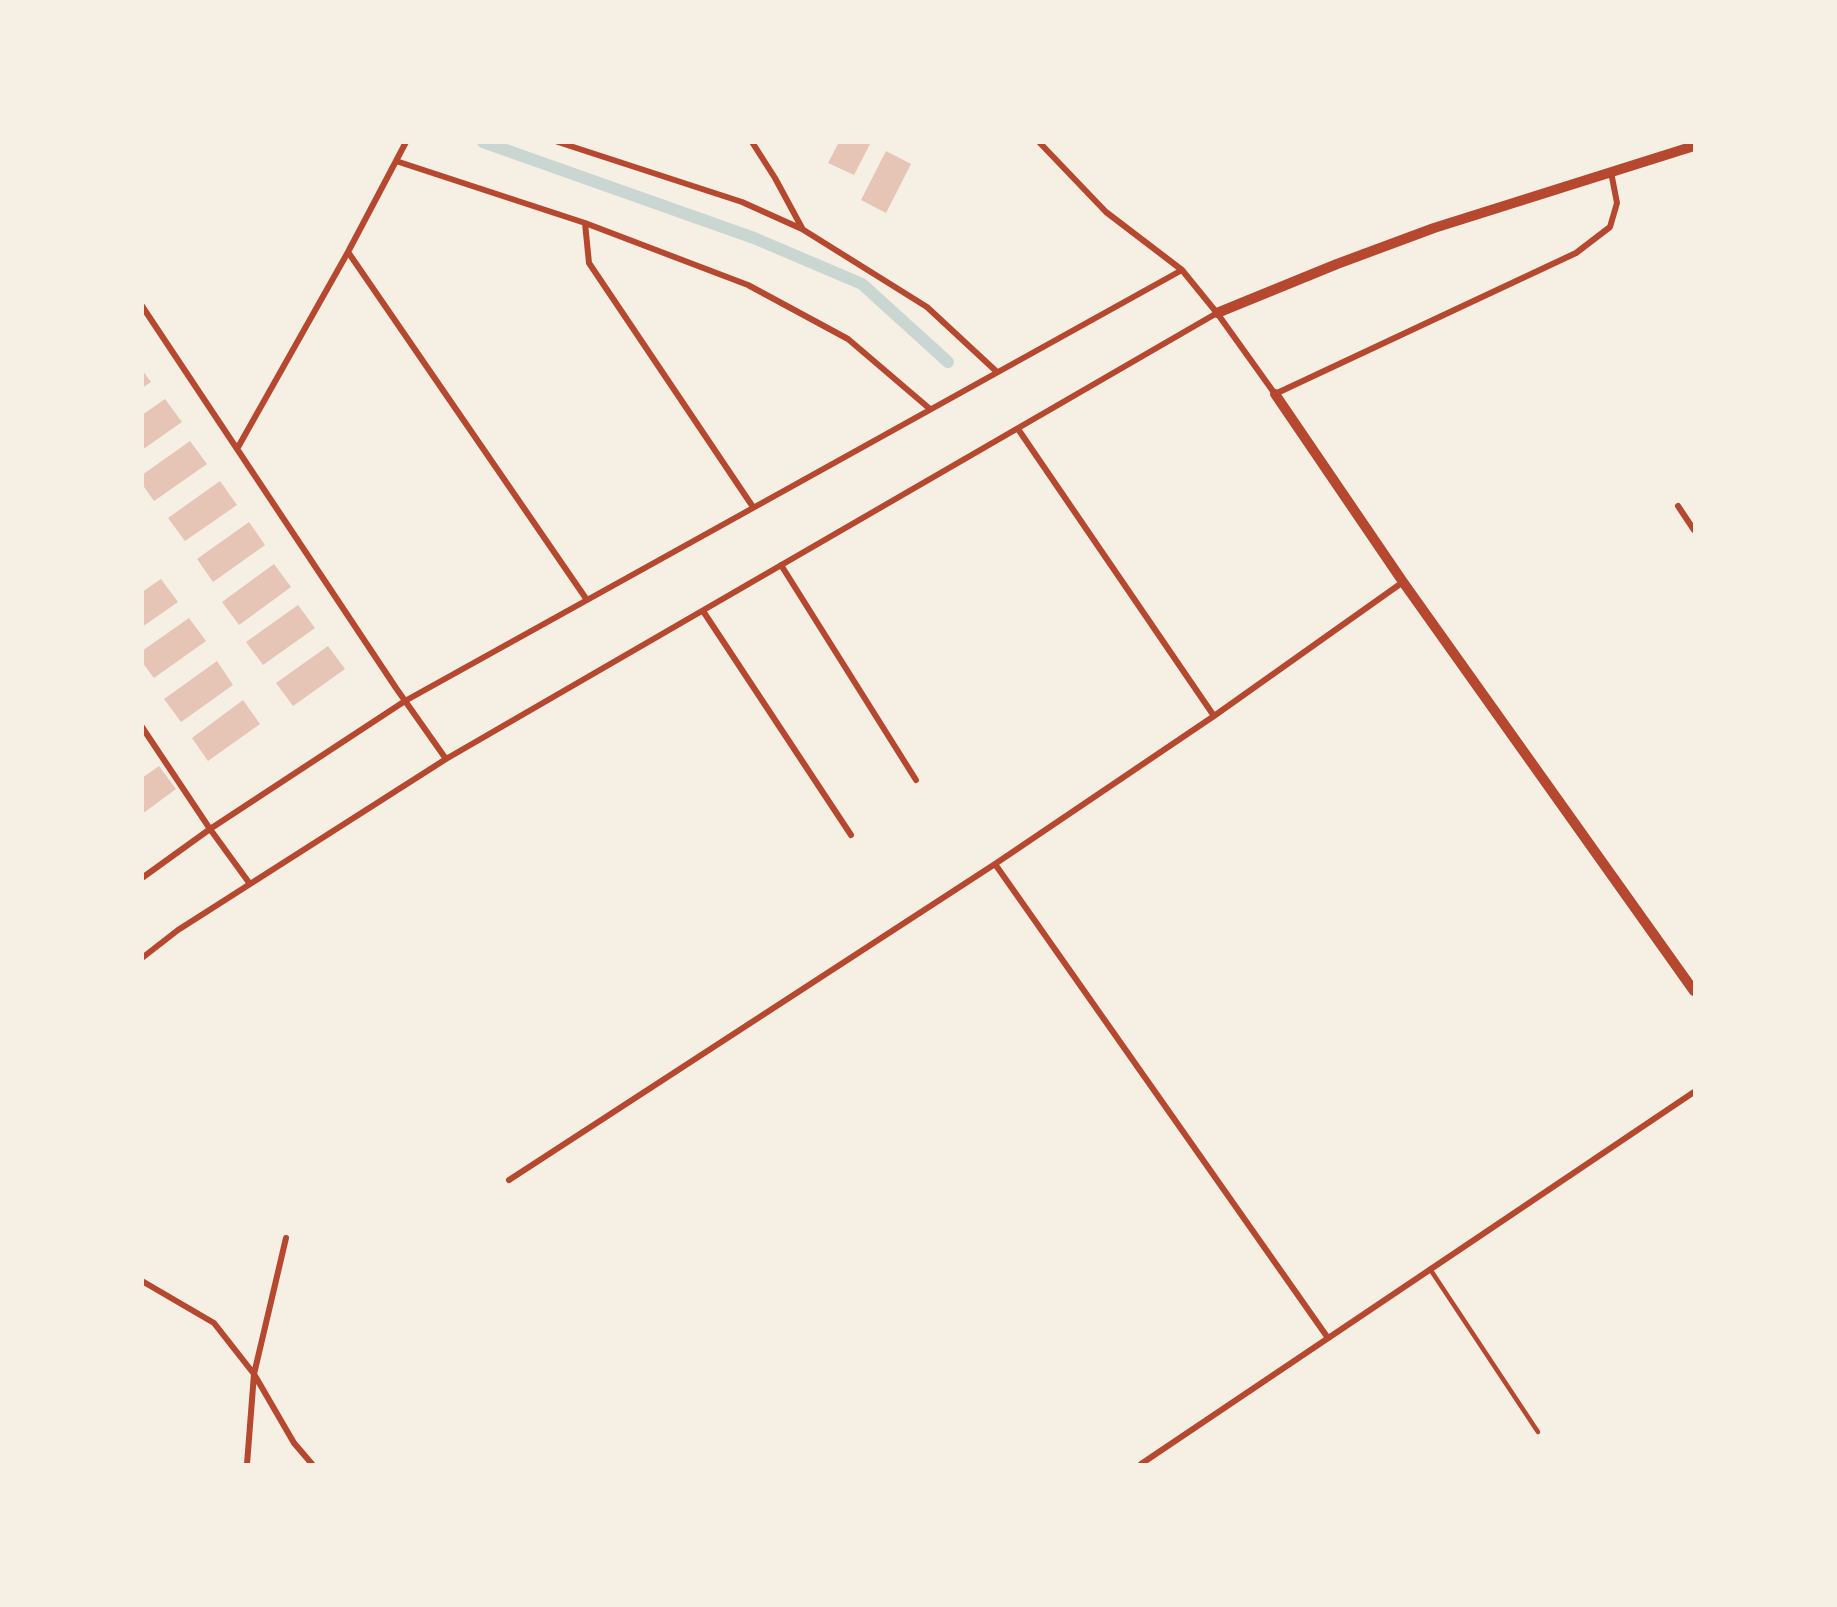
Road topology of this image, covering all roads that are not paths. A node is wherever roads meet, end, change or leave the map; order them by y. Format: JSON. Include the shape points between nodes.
{"nodes":[{"id":1,"x":406,"y":142,"type":"edge"},
{"id":2,"x":558,"y":142,"type":"edge"},
{"id":3,"x":752,"y":142,"type":"edge"},
{"id":4,"x":1039,"y":142,"type":"edge"},
{"id":5,"x":1695,"y":146,"type":"edge"},
{"id":6,"x":396,"y":160,"type":"junction"},
{"id":7,"x":1611,"y":172,"type":"junction"},
{"id":8,"x":585,"y":222,"type":"junction"},
{"id":9,"x":802,"y":229,"type":"junction"},
{"id":10,"x":348,"y":252,"type":"junction"},
{"id":11,"x":1182,"y":270,"type":"junction"},
{"id":12,"x":142,"y":306,"type":"edge"},
{"id":13,"x":1217,"y":313,"type":"junction"},
{"id":14,"x":997,"y":372,"type":"junction"},
{"id":15,"x":1275,"y":394,"type":"junction"},
{"id":16,"x":930,"y":409,"type":"junction"},
{"id":17,"x":1018,"y":429,"type":"junction"},
{"id":18,"x":237,"y":449,"type":"junction"},
{"id":19,"x":1678,"y":506,"type":"dead end"},
{"id":20,"x":753,"y":507,"type":"junction"},
{"id":21,"x":1695,"y":530,"type":"edge"},
{"id":22,"x":781,"y":565,"type":"junction"},
{"id":23,"x":1403,"y":582,"type":"junction"},
{"id":24,"x":587,"y":600,"type":"junction"},
{"id":25,"x":703,"y":611,"type":"junction"},
{"id":26,"x":405,"y":701,"type":"junction"},
{"id":27,"x":1214,"y":716,"type":"junction"},
{"id":28,"x":142,"y":727,"type":"edge"},
{"id":29,"x":446,"y":759,"type":"junction"},
{"id":30,"x":916,"y":780,"type":"dead end"},
{"id":31,"x":210,"y":829,"type":"junction"},
{"id":32,"x":850,"y":835,"type":"dead end"},
{"id":33,"x":995,"y":864,"type":"junction"},
{"id":34,"x":142,"y":878,"type":"edge"},
{"id":35,"x":250,"y":884,"type":"junction"},
{"id":36,"x":142,"y":958,"type":"edge"},
{"id":37,"x":1695,"y":992,"type":"edge"},
{"id":38,"x":1695,"y":1092,"type":"edge"},
{"id":39,"x":509,"y":1180,"type":"dead end"},
{"id":40,"x":285,"y":1238,"type":"dead end"},
{"id":41,"x":1430,"y":1269,"type":"junction"},
{"id":42,"x":142,"y":1281,"type":"edge"},
{"id":43,"x":1328,"y":1338,"type":"junction"},
{"id":44,"x":254,"y":1374,"type":"junction"},
{"id":45,"x":1538,"y":1432,"type":"dead end"},
{"id":46,"x":247,"y":1464,"type":"edge"},
{"id":47,"x":312,"y":1464,"type":"edge"},
{"id":48,"x":1141,"y":1464,"type":"edge"}],
"edges":[{"from":1,"to":6,"type":"street"},
{"from":2,"to":9,"type":"street","via":[[742,202]]},
{"from":3,"to":9,"type":"street"},
{"from":4,"to":11,"type":"street","via":[[1106,212]]},
{"from":5,"to":7,"type":"street"},
{"from":6,"to":8,"type":"street"},
{"from":6,"to":10,"type":"street"},
{"from":7,"to":13,"type":"street","via":[[1434,228]]},
{"from":7,"to":15,"type":"street","via":[[1617,202],[1611,227],[1576,253]]},
{"from":8,"to":16,"type":"street","via":[[748,285],[848,339]]},
{"from":8,"to":20,"type":"street","via":[[589,263]]},
{"from":9,"to":14,"type":"street","via":[[927,307]]},
{"from":10,"to":18,"type":"street"},
{"from":10,"to":24,"type":"street"},
{"from":11,"to":13,"type":"street"},
{"from":11,"to":14,"type":"street"},
{"from":12,"to":18,"type":"street"},
{"from":13,"to":15,"type":"street"},
{"from":13,"to":17,"type":"street"},
{"from":14,"to":16,"type":"street"},
{"from":15,"to":23,"type":"street"},
{"from":16,"to":20,"type":"street"},
{"from":17,"to":22,"type":"street"},
{"from":17,"to":27,"type":"street"},
{"from":18,"to":26,"type":"street"},
{"from":19,"to":21,"type":"street"},
{"from":20,"to":24,"type":"street"},
{"from":22,"to":25,"type":"street"},
{"from":22,"to":30,"type":"street"},
{"from":23,"to":27,"type":"street"},
{"from":23,"to":37,"type":"street"},
{"from":24,"to":26,"type":"street"},
{"from":25,"to":29,"type":"street"},
{"from":25,"to":32,"type":"street"},
{"from":26,"to":29,"type":"street"},
{"from":26,"to":31,"type":"street"},
{"from":27,"to":33,"type":"street"},
{"from":28,"to":31,"type":"street"},
{"from":29,"to":35,"type":"street"},
{"from":31,"to":34,"type":"street"},
{"from":31,"to":35,"type":"street"},
{"from":33,"to":39,"type":"street"},
{"from":33,"to":43,"type":"street"},
{"from":35,"to":36,"type":"street"},
{"from":38,"to":41,"type":"street"},
{"from":40,"to":44,"type":"street"},
{"from":41,"to":43,"type":"street"},
{"from":41,"to":45,"type":"lane"},
{"from":42,"to":44,"type":"street","via":[[214,1323]]},
{"from":43,"to":48,"type":"street"},
{"from":44,"to":46,"type":"street"},
{"from":44,"to":47,"type":"street","via":[[294,1443]]}]}
